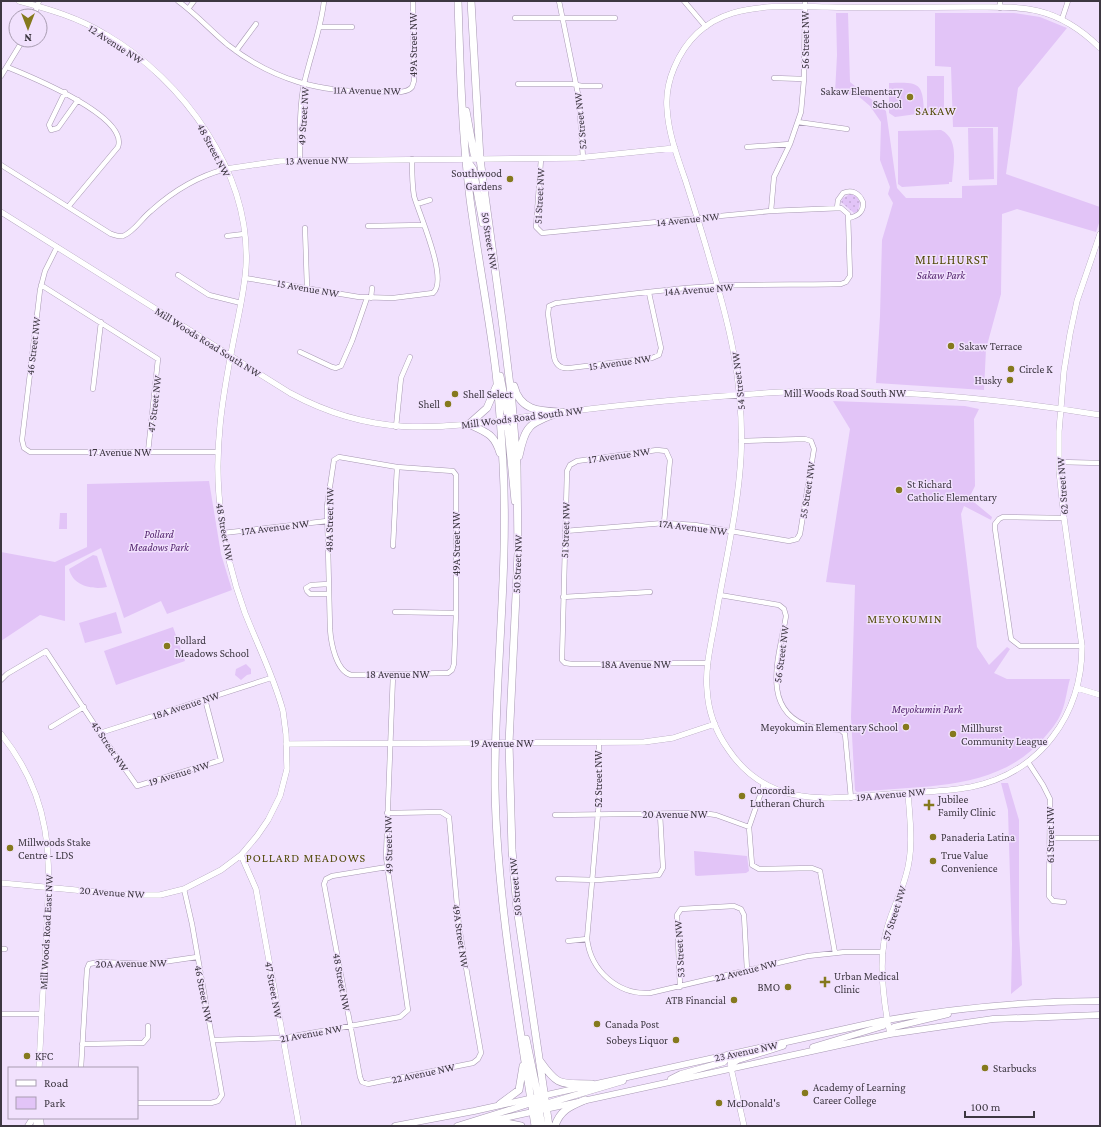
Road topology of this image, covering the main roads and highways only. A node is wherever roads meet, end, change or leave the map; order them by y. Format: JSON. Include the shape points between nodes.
{"nodes":[{"id":1,"x":458,"y":1,"type":"edge"},
{"id":2,"x":471,"y":1,"type":"edge"},
{"id":3,"x":461,"y":91,"type":"junction"},
{"id":4,"x":466,"y":159,"type":"junction"},
{"id":5,"x":480,"y":159,"type":"junction"},
{"id":6,"x":490,"y":240,"type":"junction"},
{"id":7,"x":494,"y":358,"type":"junction"},
{"id":8,"x":507,"y":359,"type":"junction"},
{"id":9,"x":497,"y":384,"type":"junction"},
{"id":10,"x":514,"y":418,"type":"junction"},
{"id":11,"x":500,"y":420,"type":"junction"},
{"id":12,"x":503,"y":465,"type":"junction"},
{"id":13,"x":517,"y":466,"type":"junction"},
{"id":14,"x":519,"y":508,"type":"junction"},
{"id":15,"x":1100,"y":1001,"type":"edge"},
{"id":16,"x":965,"y":1009,"type":"junction"},
{"id":17,"x":1100,"y":1014,"type":"edge"},
{"id":18,"x":518,"y":1015,"type":"junction"},
{"id":19,"x":887,"y":1020,"type":"junction"},
{"id":20,"x":890,"y":1034,"type":"junction"},
{"id":21,"x":800,"y":1039,"type":"junction"},
{"id":22,"x":523,"y":1050,"type":"junction"},
{"id":23,"x":799,"y":1053,"type":"junction"},
{"id":24,"x":730,"y":1054,"type":"junction"},
{"id":25,"x":538,"y":1059,"type":"junction"},
{"id":26,"x":731,"y":1068,"type":"junction"},
{"id":27,"x":635,"y":1075,"type":"junction"},
{"id":28,"x":661,"y":1083,"type":"junction"},
{"id":29,"x":592,"y":1084,"type":"junction"},
{"id":30,"x":585,"y":1100,"type":"junction"},
{"id":31,"x":538,"y":1103,"type":"junction"},
{"id":32,"x":500,"y":1104,"type":"junction"},
{"id":33,"x":395,"y":1126,"type":"edge"},
{"id":34,"x":457,"y":1126,"type":"edge"},
{"id":35,"x":468,"y":1126,"type":"edge"},
{"id":36,"x":486,"y":1126,"type":"edge"},
{"id":37,"x":521,"y":1126,"type":"edge"},
{"id":38,"x":535,"y":1126,"type":"edge"},
{"id":39,"x":542,"y":1126,"type":"edge"},
{"id":40,"x":548,"y":1126,"type":"edge"},
{"id":41,"x":555,"y":1126,"type":"edge"}],
"edges":[{"from":1,"to":3,"type":"main road","name":"50 Street NW"},
{"from":2,"to":5,"type":"main road","name":"50 Street NW"},
{"from":3,"to":4,"type":"main road","name":"50 Street NW"},
{"from":3,"to":5,"type":"main road","via":[[474,154]]},
{"from":4,"to":6,"type":"main road","via":[[473,169],[483,223]]},
{"from":4,"to":7,"type":"main road","name":"50 Street NW"},
{"from":5,"to":6,"type":"main road","name":"50 Street NW"},
{"from":6,"to":8,"type":"main road","name":"50 Street NW"},
{"from":7,"to":9,"type":"main road","name":"50 Street NW"},
{"from":7,"to":10,"type":"main road","via":[[507,412]]},
{"from":8,"to":10,"type":"main road","name":"50 Street NW"},
{"from":8,"to":13,"type":"main road","via":[[514,388],[521,402],[538,411],[562,412],[529,426],[523,438]]},
{"from":9,"to":11,"type":"main road","name":"50 Street NW"},
{"from":9,"to":12,"type":"main road","via":[[487,408],[469,424],[492,436]]},
{"from":10,"to":13,"type":"main road","name":"50 Street NW"},
{"from":11,"to":12,"type":"main road","name":"50 Street NW"},
{"from":11,"to":14,"type":"main road","via":[[508,429],[514,498]]},
{"from":12,"to":18,"type":"main road","name":"50 Street NW","via":[[504,555],[495,788],[499,868]]},
{"from":13,"to":14,"type":"main road","name":"50 Street NW"},
{"from":14,"to":25,"type":"main road","name":"50 Street NW","via":[[509,743],[510,821],[516,901]]},
{"from":15,"to":16,"type":"main road","name":"23 Avenue NW","via":[[1062,1001]]},
{"from":16,"to":19,"type":"main road","name":"23 Avenue NW"},
{"from":16,"to":20,"type":"main road","via":[[894,1027]]},
{"from":17,"to":20,"type":"main road","name":"23 Avenue NW","via":[[993,1020]]},
{"from":18,"to":22,"type":"main road","name":"50 Street NW"},
{"from":18,"to":31,"type":"main road","via":[[525,1035]]},
{"from":19,"to":21,"type":"main road","name":"23 Avenue NW"},
{"from":19,"to":23,"type":"main road","via":[[883,1026]]},
{"from":20,"to":23,"type":"main road","name":"23 Avenue NW"},
{"from":21,"to":24,"type":"main road","name":"23 Avenue NW"},
{"from":21,"to":26,"type":"main road","via":[[738,1060]]},
{"from":22,"to":31,"type":"main road","name":"50 Street NW"},
{"from":22,"to":32,"type":"main road","via":[[523,1073],[519,1090]]},
{"from":23,"to":26,"type":"main road","name":"23 Avenue NW"},
{"from":24,"to":27,"type":"main road","name":"23 Avenue NW"},
{"from":24,"to":28,"type":"main road","via":[[724,1062],[681,1074]]},
{"from":25,"to":29,"type":"main road","via":[[547,1073],[557,1081],[568,1084]]},
{"from":25,"to":31,"type":"main road","name":"50 Street NW"},
{"from":26,"to":28,"type":"main road","name":"23 Avenue NW"},
{"from":27,"to":29,"type":"main road","name":"23 Avenue NW"},
{"from":27,"to":31,"type":"main road","via":[[622,1082]]},
{"from":28,"to":30,"type":"main road","name":"23 Avenue NW"},
{"from":29,"to":31,"type":"main road","name":"23 Avenue NW"},
{"from":30,"to":31,"type":"main road","name":"23 Avenue NW"},
{"from":30,"to":41,"type":"main road","via":[[567,1107],[560,1114]]},
{"from":31,"to":32,"type":"main road","name":"23 Avenue NW"},
{"from":31,"to":34,"type":"main road"},
{"from":31,"to":35,"type":"main road","name":"23 Avenue NW"},
{"from":31,"to":38,"type":"main road","name":"50 Street NW"},
{"from":31,"to":39,"type":"main road"},
{"from":31,"to":40,"type":"main road","name":"50 Street NW"},
{"from":32,"to":33,"type":"main road","name":"23 Avenue NW"},
{"from":36,"to":37,"type":"main road","via":[[507,1123]]}]}
